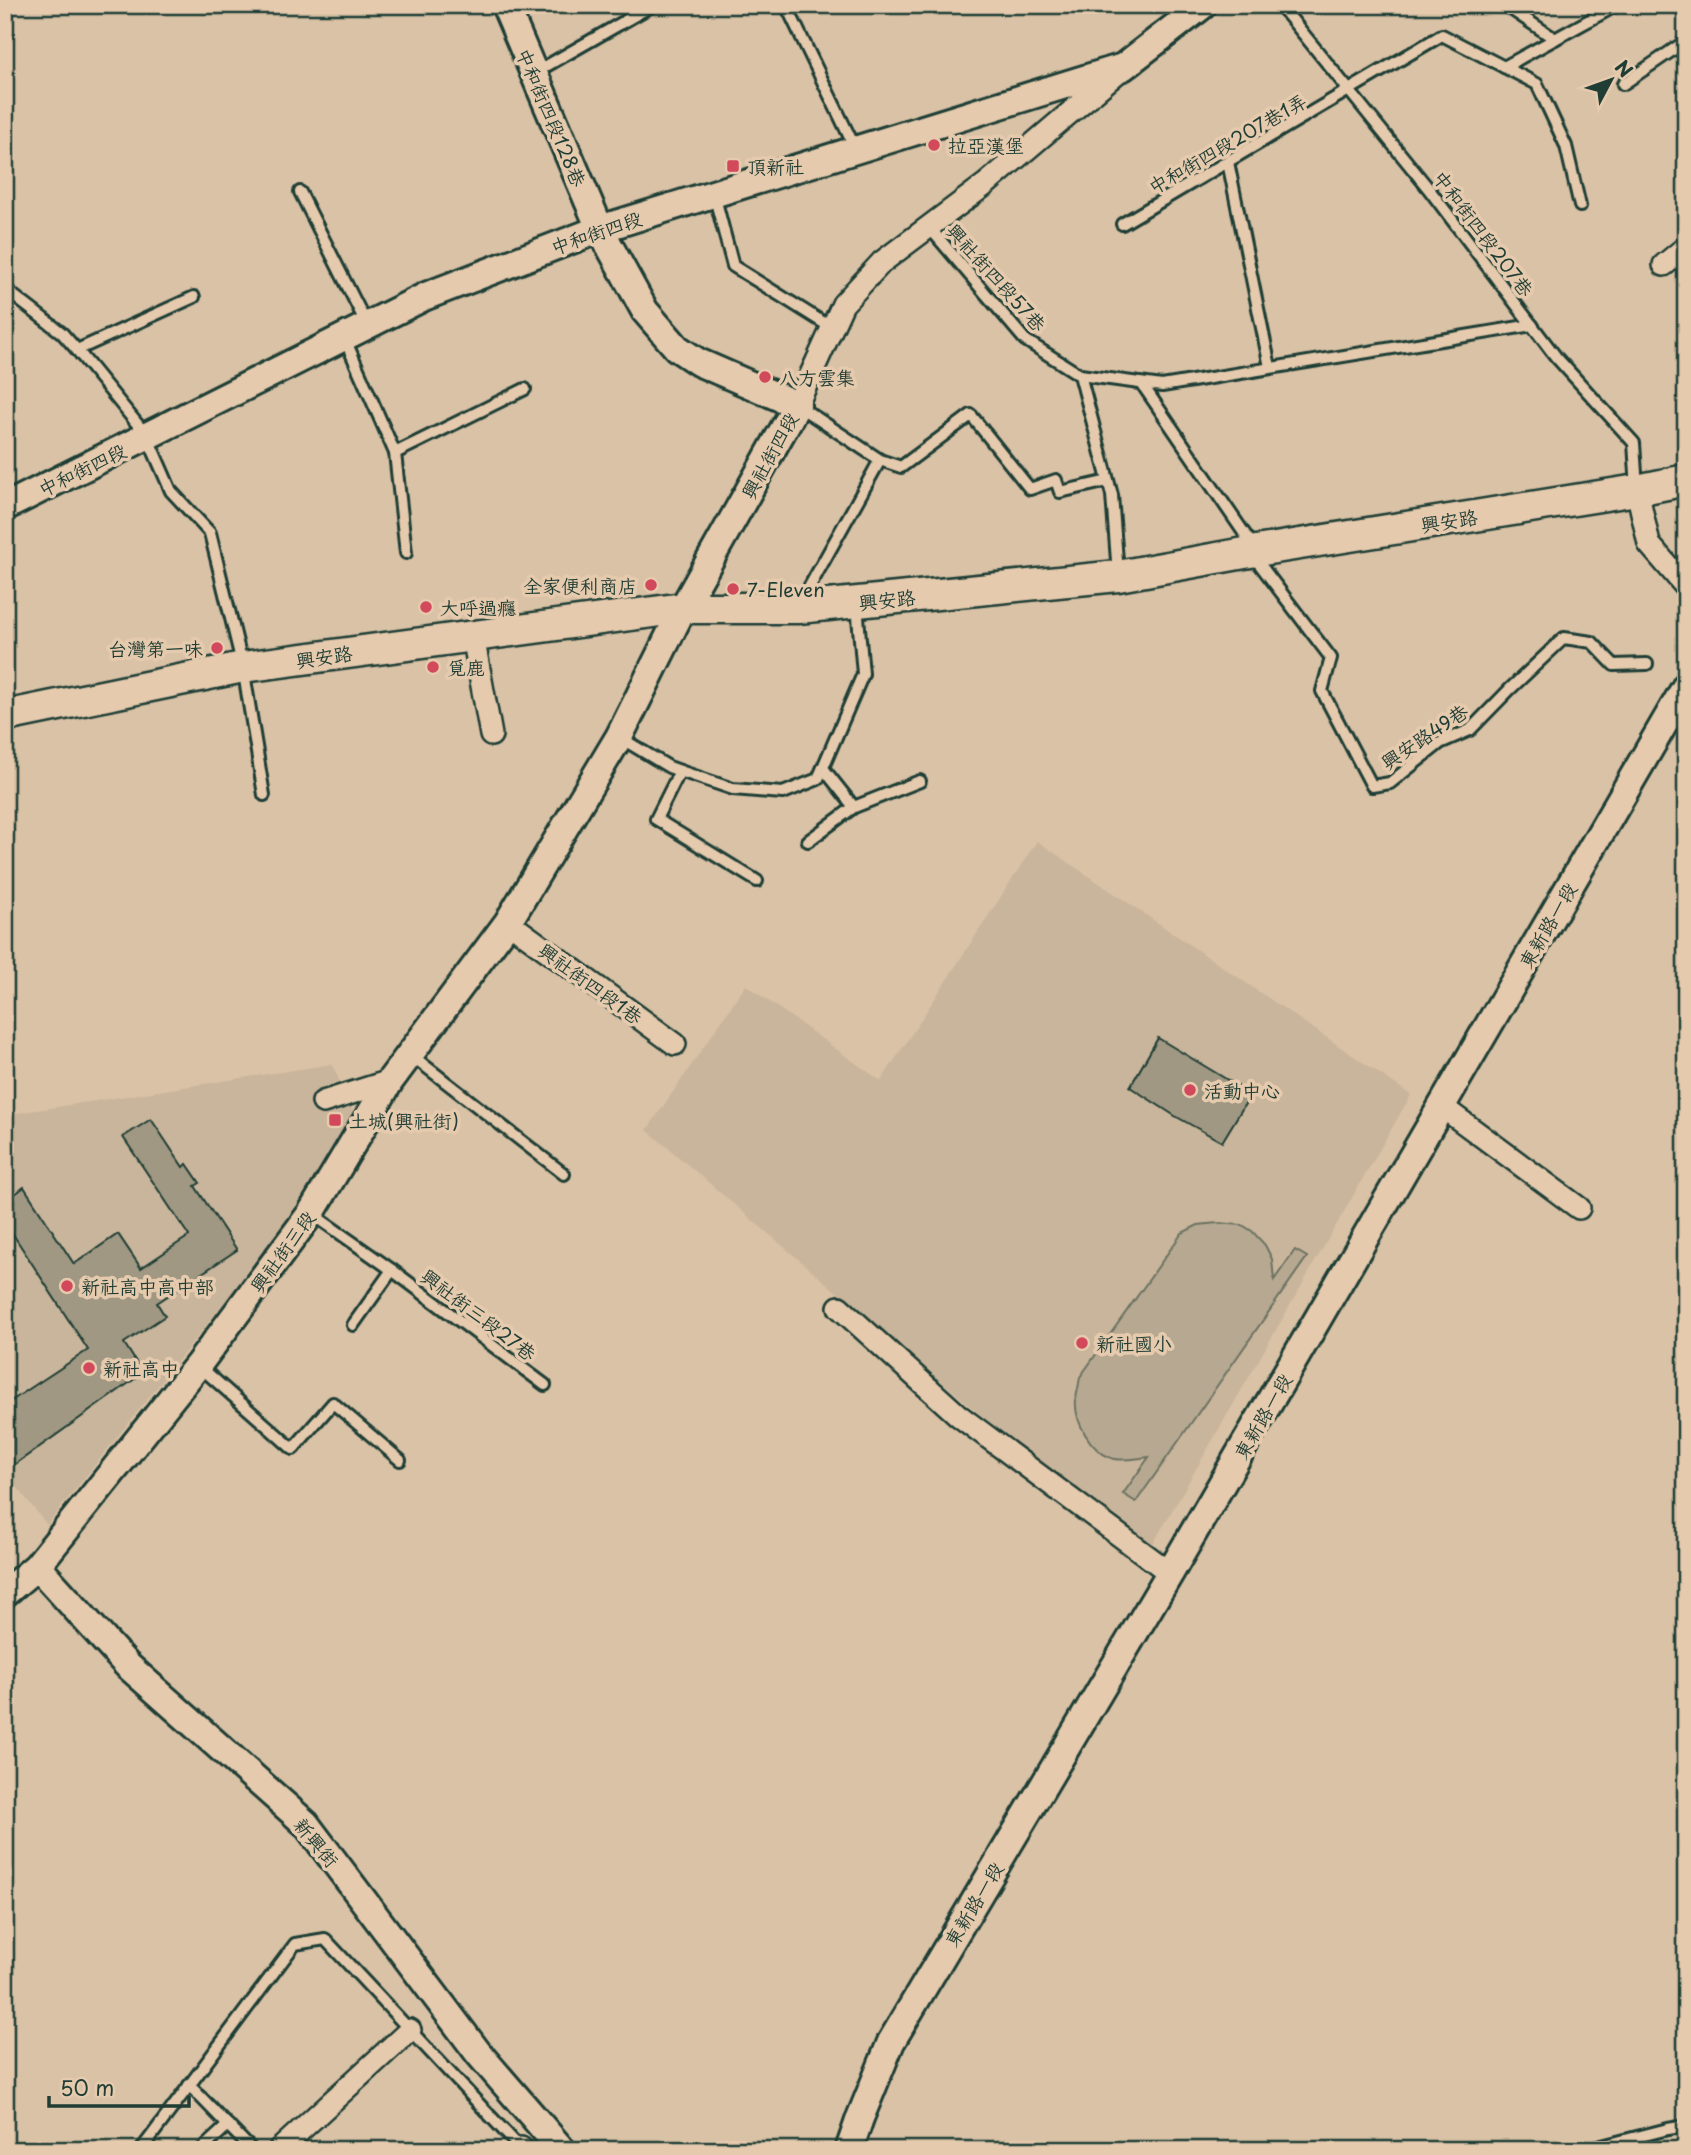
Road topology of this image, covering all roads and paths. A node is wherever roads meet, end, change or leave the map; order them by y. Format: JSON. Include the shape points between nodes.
{"nodes":[{"id":1,"x":505,"y":5,"type":"edge"},
{"id":2,"x":653,"y":5,"type":"edge"},
{"id":3,"x":786,"y":5,"type":"edge"},
{"id":4,"x":1202,"y":5,"type":"edge"},
{"id":5,"x":1280,"y":5,"type":"edge"},
{"id":6,"x":1505,"y":5,"type":"edge"},
{"id":7,"x":1616,"y":5,"type":"edge"},
{"id":8,"x":1555,"y":39,"type":"junction"},
{"id":9,"x":1686,"y":41,"type":"edge"},
{"id":10,"x":1123,"y":67,"type":"junction"},
{"id":11,"x":1504,"y":67,"type":"junction"},
{"id":12,"x":534,"y":73,"type":"junction"},
{"id":13,"x":1623,"y":84,"type":"dead end"},
{"id":14,"x":1350,"y":92,"type":"junction"},
{"id":15,"x":856,"y":150,"type":"junction"},
{"id":16,"x":1228,"y":162,"type":"junction"},
{"id":17,"x":300,"y":192,"type":"dead end"},
{"id":18,"x":714,"y":194,"type":"junction"},
{"id":19,"x":1580,"y":206,"type":"dead end"},
{"id":20,"x":1122,"y":224,"type":"dead end"},
{"id":21,"x":929,"y":227,"type":"junction"},
{"id":22,"x":600,"y":229,"type":"junction"},
{"id":23,"x":1686,"y":247,"type":"edge"},
{"id":24,"x":1664,"y":265,"type":"dead end"},
{"id":25,"x":5,"y":289,"type":"edge"},
{"id":26,"x":194,"y":297,"type":"dead end"},
{"id":27,"x":368,"y":325,"type":"junction"},
{"id":28,"x":1532,"y":325,"type":"junction"},
{"id":29,"x":832,"y":328,"type":"junction"},
{"id":30,"x":344,"y":337,"type":"junction"},
{"id":31,"x":77,"y":350,"type":"junction"},
{"id":32,"x":1270,"y":367,"type":"junction"},
{"id":33,"x":1080,"y":375,"type":"junction"},
{"id":34,"x":1142,"y":384,"type":"junction"},
{"id":35,"x":525,"y":389,"type":"dead end"},
{"id":36,"x":797,"y":405,"type":"junction"},
{"id":37,"x":147,"y":436,"type":"junction"},
{"id":38,"x":395,"y":453,"type":"junction"},
{"id":39,"x":880,"y":460,"type":"junction"},
{"id":40,"x":1686,"y":480,"type":"edge"},
{"id":41,"x":1108,"y":481,"type":"junction"},
{"id":42,"x":1637,"y":490,"type":"junction"},
{"id":43,"x":5,"y":507,"type":"edge"},
{"id":44,"x":1253,"y":551,"type":"junction"},
{"id":45,"x":406,"y":553,"type":"dead end"},
{"id":46,"x":1118,"y":576,"type":"junction"},
{"id":47,"x":1686,"y":587,"type":"edge"},
{"id":48,"x":856,"y":602,"type":"junction"},
{"id":49,"x":683,"y":608,"type":"junction"},
{"id":50,"x":797,"y":608,"type":"junction"},
{"id":51,"x":472,"y":636,"type":"junction"},
{"id":52,"x":1647,"y":664,"type":"dead end"},
{"id":53,"x":243,"y":667,"type":"junction"},
{"id":54,"x":1686,"y":686,"type":"edge"},
{"id":55,"x":5,"y":716,"type":"edge"},
{"id":56,"x":491,"y":736,"type":"dead end"},
{"id":57,"x":619,"y":737,"type":"junction"},
{"id":58,"x":823,"y":768,"type":"junction"},
{"id":59,"x":680,"y":771,"type":"junction"},
{"id":60,"x":920,"y":781,"type":"dead end"},
{"id":61,"x":264,"y":795,"type":"dead end"},
{"id":62,"x":854,"y":807,"type":"junction"},
{"id":63,"x":808,"y":841,"type":"dead end"},
{"id":64,"x":757,"y":881,"type":"dead end"},
{"id":65,"x":508,"y":922,"type":"junction"},
{"id":66,"x":674,"y":1044,"type":"dead end"},
{"id":67,"x":411,"y":1055,"type":"junction"},
{"id":68,"x":390,"y":1081,"type":"junction"},
{"id":69,"x":323,"y":1102,"type":"dead end"},
{"id":70,"x":1441,"y":1107,"type":"junction"},
{"id":71,"x":564,"y":1174,"type":"dead end"},
{"id":72,"x":1579,"y":1208,"type":"dead end"},
{"id":73,"x":311,"y":1213,"type":"junction"},
{"id":74,"x":392,"y":1270,"type":"junction"},
{"id":75,"x":839,"y":1307,"type":"dead end"},
{"id":76,"x":353,"y":1325,"type":"dead end"},
{"id":77,"x":198,"y":1365,"type":"junction"},
{"id":78,"x":545,"y":1385,"type":"dead end"},
{"id":79,"x":400,"y":1460,"type":"dead end"},
{"id":80,"x":37,"y":1566,"type":"junction"},
{"id":81,"x":1170,"y":1573,"type":"junction"},
{"id":82,"x":5,"y":1594,"type":"edge"},
{"id":83,"x":410,"y":2030,"type":"junction"},
{"id":84,"x":189,"y":2085,"type":"junction"},
{"id":85,"x":228,"y":2125,"type":"junction"},
{"id":86,"x":1686,"y":2126,"type":"edge"},
{"id":87,"x":521,"y":2149,"type":"edge"},
{"id":88,"x":141,"y":2150,"type":"edge"},
{"id":89,"x":201,"y":2150,"type":"edge"},
{"id":90,"x":252,"y":2150,"type":"edge"},
{"id":91,"x":279,"y":2150,"type":"edge"},
{"id":92,"x":562,"y":2150,"type":"edge"},
{"id":93,"x":849,"y":2150,"type":"edge"},
{"id":94,"x":1586,"y":2150,"type":"edge"}],
"edges":[{"from":1,"to":12,"type":"street","name":"中和街四段128巷"},
{"from":2,"to":12,"type":"lane"},
{"from":3,"to":15,"type":"lane"},
{"from":4,"to":10,"type":"street","name":"中和街四段"},
{"from":5,"to":14,"type":"lane","name":"中和街四段207巷"},
{"from":6,"to":8,"type":"lane"},
{"from":7,"to":8,"type":"lane"},
{"from":8,"to":11,"type":"lane"},
{"from":9,"to":13,"type":"lane"},
{"from":10,"to":15,"type":"street","name":"中和街四段"},
{"from":10,"to":21,"type":"street","name":"興社街四段"},
{"from":11,"to":14,"type":"lane","name":"中和街四段207巷1弄","via":[[1442,36]]},
{"from":11,"to":19,"type":"lane","via":[[1537,85],[1566,146]]},
{"from":12,"to":22,"type":"street","name":"中和街四段128巷"},
{"from":14,"to":16,"type":"lane","name":"中和街四段207巷1弄"},
{"from":14,"to":28,"type":"lane","name":"中和街四段207巷"},
{"from":15,"to":18,"type":"street","name":"中和街四段"},
{"from":16,"to":20,"type":"lane","name":"中和街四段207巷1弄"},
{"from":16,"to":32,"type":"lane"},
{"from":17,"to":27,"type":"lane"},
{"from":18,"to":22,"type":"street","name":"中和街四段"},
{"from":18,"to":29,"type":"lane","via":[[733,266]]},
{"from":21,"to":29,"type":"street","name":"興社街四段","via":[[882,262],[842,304]]},
{"from":21,"to":33,"type":"lane","name":"興社街四段57巷","via":[[1025,340]]},
{"from":22,"to":27,"type":"street","name":"中和街四段","via":[[426,296]]},
{"from":22,"to":36,"type":"street","name":"中和街四段128巷","via":[[645,311],[677,348],[698,362]]},
{"from":23,"to":24,"type":"street"},
{"from":25,"to":31,"type":"lane"},
{"from":26,"to":31,"type":"lane"},
{"from":27,"to":30,"type":"street","name":"中和街四段"},
{"from":28,"to":32,"type":"lane"},
{"from":28,"to":42,"type":"lane","name":"中和街四段207巷","via":[[1634,443]]},
{"from":29,"to":36,"type":"street","name":"興社街四段"},
{"from":30,"to":37,"type":"street","name":"中和街四段"},
{"from":30,"to":38,"type":"lane"},
{"from":31,"to":37,"type":"lane"},
{"from":32,"to":34,"type":"lane","via":[[1162,386]]},
{"from":33,"to":34,"type":"lane"},
{"from":33,"to":41,"type":"lane"},
{"from":34,"to":44,"type":"lane"},
{"from":35,"to":38,"type":"lane"},
{"from":36,"to":39,"type":"lane"},
{"from":36,"to":49,"type":"street","name":"興社街四段"},
{"from":37,"to":43,"type":"street","name":"中和街四段"},
{"from":37,"to":53,"type":"lane","via":[[172,491],[210,533]]},
{"from":38,"to":45,"type":"lane"},
{"from":39,"to":41,"type":"lane","via":[[901,467],[971,415],[1030,489],[1056,480],[1060,492]]},
{"from":39,"to":50,"type":"lane"},
{"from":40,"to":42,"type":"main road","name":"興安路"},
{"from":41,"to":46,"type":"lane"},
{"from":42,"to":44,"type":"main road","name":"興安路"},
{"from":42,"to":47,"type":"street","via":[[1648,544]]},
{"from":44,"to":46,"type":"main road","name":"興安路"},
{"from":44,"to":52,"type":"lane","name":"興安路49巷","via":[[1331,658],[1322,691],[1372,786],[1390,783],[1440,743],[1470,730],[1564,638],[1591,642],[1614,665]]},
{"from":46,"to":48,"type":"main road","name":"興安路"},
{"from":48,"to":50,"type":"main road","name":"興安路"},
{"from":48,"to":58,"type":"lane","via":[[863,674]]},
{"from":49,"to":50,"type":"main road","name":"興安路"},
{"from":49,"to":51,"type":"main road","name":"興安路"},
{"from":49,"to":57,"type":"street","name":"興社街四段"},
{"from":51,"to":53,"type":"main road","name":"興安路"},
{"from":51,"to":56,"type":"street"},
{"from":53,"to":55,"type":"main road","name":"興安路"},
{"from":53,"to":61,"type":"lane"},
{"from":54,"to":70,"type":"street","name":"東新路一段"},
{"from":57,"to":59,"type":"lane"},
{"from":57,"to":65,"type":"street","name":"興社街四段"},
{"from":58,"to":59,"type":"lane","via":[[818,779],[783,793],[733,789]]},
{"from":58,"to":62,"type":"lane"},
{"from":59,"to":64,"type":"lane","via":[[656,819]]},
{"from":60,"to":62,"type":"lane"},
{"from":62,"to":63,"type":"lane"},
{"from":65,"to":66,"type":"street","name":"興社街四段1巷"},
{"from":65,"to":67,"type":"street","name":"興社街三段"},
{"from":67,"to":68,"type":"street","name":"興社街三段"},
{"from":67,"to":71,"type":"lane"},
{"from":68,"to":69,"type":"street"},
{"from":68,"to":73,"type":"street","name":"興社街三段"},
{"from":70,"to":72,"type":"street"},
{"from":70,"to":81,"type":"street","name":"東新路一段"},
{"from":73,"to":74,"type":"lane","name":"興社街三段27巷"},
{"from":73,"to":77,"type":"street","name":"興社街三段"},
{"from":74,"to":76,"type":"lane","name":"興社街三段27巷"},
{"from":74,"to":78,"type":"lane","name":"興社街三段27巷"},
{"from":75,"to":81,"type":"street","via":[[958,1415]]},
{"from":77,"to":79,"type":"lane","via":[[293,1449],[333,1403]]},
{"from":77,"to":80,"type":"street","name":"興社街三段"},
{"from":80,"to":82,"type":"street","name":"興社街三段"},
{"from":80,"to":92,"type":"street","name":"新興街","via":[[127,1665],[306,1824],[478,2054]]},
{"from":81,"to":93,"type":"street","name":"東新路一段","via":[[891,2042]]},
{"from":83,"to":84,"type":"lane","via":[[325,1939],[295,1944]]},
{"from":83,"to":87,"type":"lane"},
{"from":83,"to":91,"type":"street"},
{"from":84,"to":85,"type":"lane"},
{"from":84,"to":88,"type":"lane"},
{"from":85,"to":89,"type":"lane"},
{"from":85,"to":90,"type":"lane"},
{"from":86,"to":94,"type":"lane"}]}
